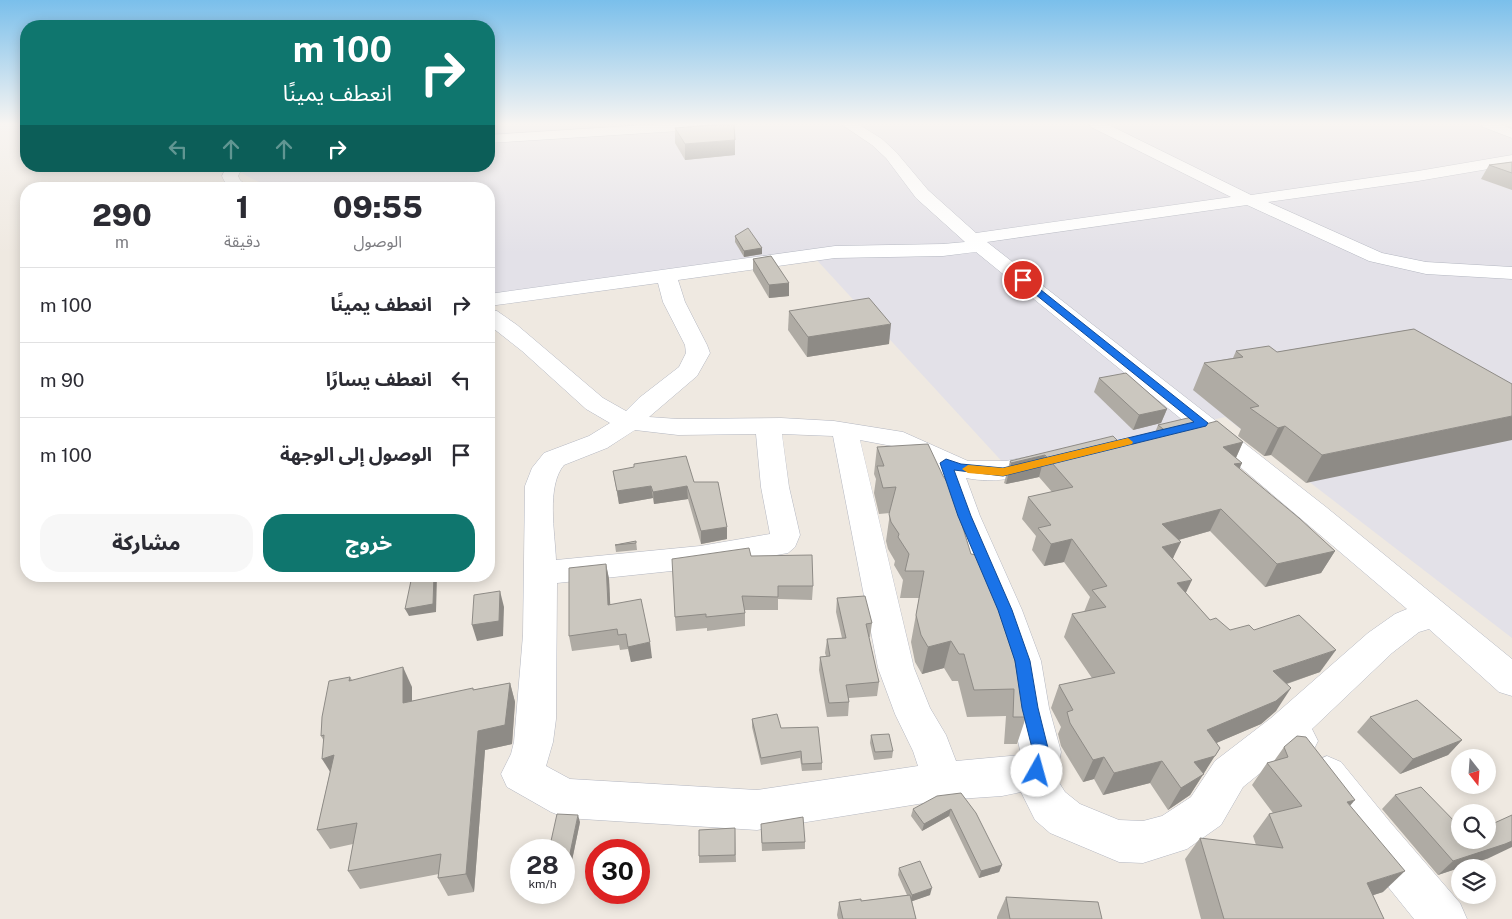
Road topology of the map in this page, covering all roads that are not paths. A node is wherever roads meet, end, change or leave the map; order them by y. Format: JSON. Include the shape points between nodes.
{"nodes":[{"id":1,"x":900,"y":167,"type":"edge"},
{"id":2,"x":1182,"y":167,"type":"edge"},
{"id":3,"x":1472,"y":167,"type":"edge"},
{"id":4,"x":1249,"y":200,"type":"junction"},
{"id":5,"x":977,"y":242,"type":"junction"},
{"id":6,"x":1512,"y":273,"type":"edge"},
{"id":7,"x":666,"y":275,"type":"junction"},
{"id":8,"x":495,"y":299,"type":"edge"},
{"id":9,"x":495,"y":321,"type":"edge"},
{"id":10,"x":630,"y":422,"type":"junction"},
{"id":11,"x":1203,"y":423,"type":"junction"},
{"id":12,"x":768,"y":426,"type":"junction"},
{"id":13,"x":1175,"y":430,"type":"edge"},
{"id":14,"x":846,"y":431,"type":"junction"},
{"id":15,"x":1063,"y":458,"type":"edge"},
{"id":16,"x":946,"y":463,"type":"junction"},
{"id":17,"x":542,"y":573,"type":"junction"},
{"id":18,"x":1434,"y":613,"type":"junction"},
{"id":19,"x":1512,"y":680,"type":"edge"},
{"id":20,"x":1285,"y":730,"type":"junction"},
{"id":21,"x":1037,"y":771,"type":"junction"},
{"id":22,"x":943,"y":781,"type":"junction"},
{"id":23,"x":1444,"y":919,"type":"edge"}],
"edges":[{"from":1,"to":5,"type":"street","via":[[922,194]]},
{"from":2,"to":4,"type":"street"},
{"from":3,"to":4,"type":"street"},
{"from":4,"to":5,"type":"street"},
{"from":4,"to":6,"type":"street","via":[[1382,259],[1426,268]]},
{"from":5,"to":7,"type":"street","via":[[943,250],[835,252]]},
{"from":5,"to":11,"type":"street"},
{"from":7,"to":8,"type":"street"},
{"from":7,"to":10,"type":"street","via":[[674,302],[698,353],[689,371],[648,403]]},
{"from":9,"to":10,"type":"street","via":[[587,398],[611,415]]},
{"from":10,"to":12,"type":"street"},
{"from":10,"to":17,"type":"street","via":[[598,442],[554,459],[546,468],[539,486]]},
{"from":11,"to":13,"type":"street"},
{"from":11,"to":18,"type":"street"},
{"from":12,"to":14,"type":"street"},
{"from":12,"to":17,"type":"street","via":[[785,535],[777,545],[700,557]]},
{"from":14,"to":16,"type":"street","via":[[906,442]]},
{"from":14,"to":22,"type":"street","via":[[896,668],[932,748]]},
{"from":15,"to":16,"type":"street","via":[[1003,472],[959,468]]},
{"from":16,"to":21,"type":"street","via":[[1023,661],[1041,752]]},
{"from":17,"to":22,"type":"street","via":[[542,628],[534,743],[521,774],[525,777],[566,798],[757,810]]},
{"from":18,"to":19,"type":"street"},
{"from":18,"to":20,"type":"street","via":[[1407,623],[1380,643]]},
{"from":20,"to":21,"type":"street","via":[[1229,774],[1206,811],[1172,834],[1143,842],[1119,840],[1065,819],[1050,806],[1038,785]]},
{"from":20,"to":23,"type":"street","via":[[1306,747],[1375,837]]},
{"from":21,"to":22,"type":"street"}]}
